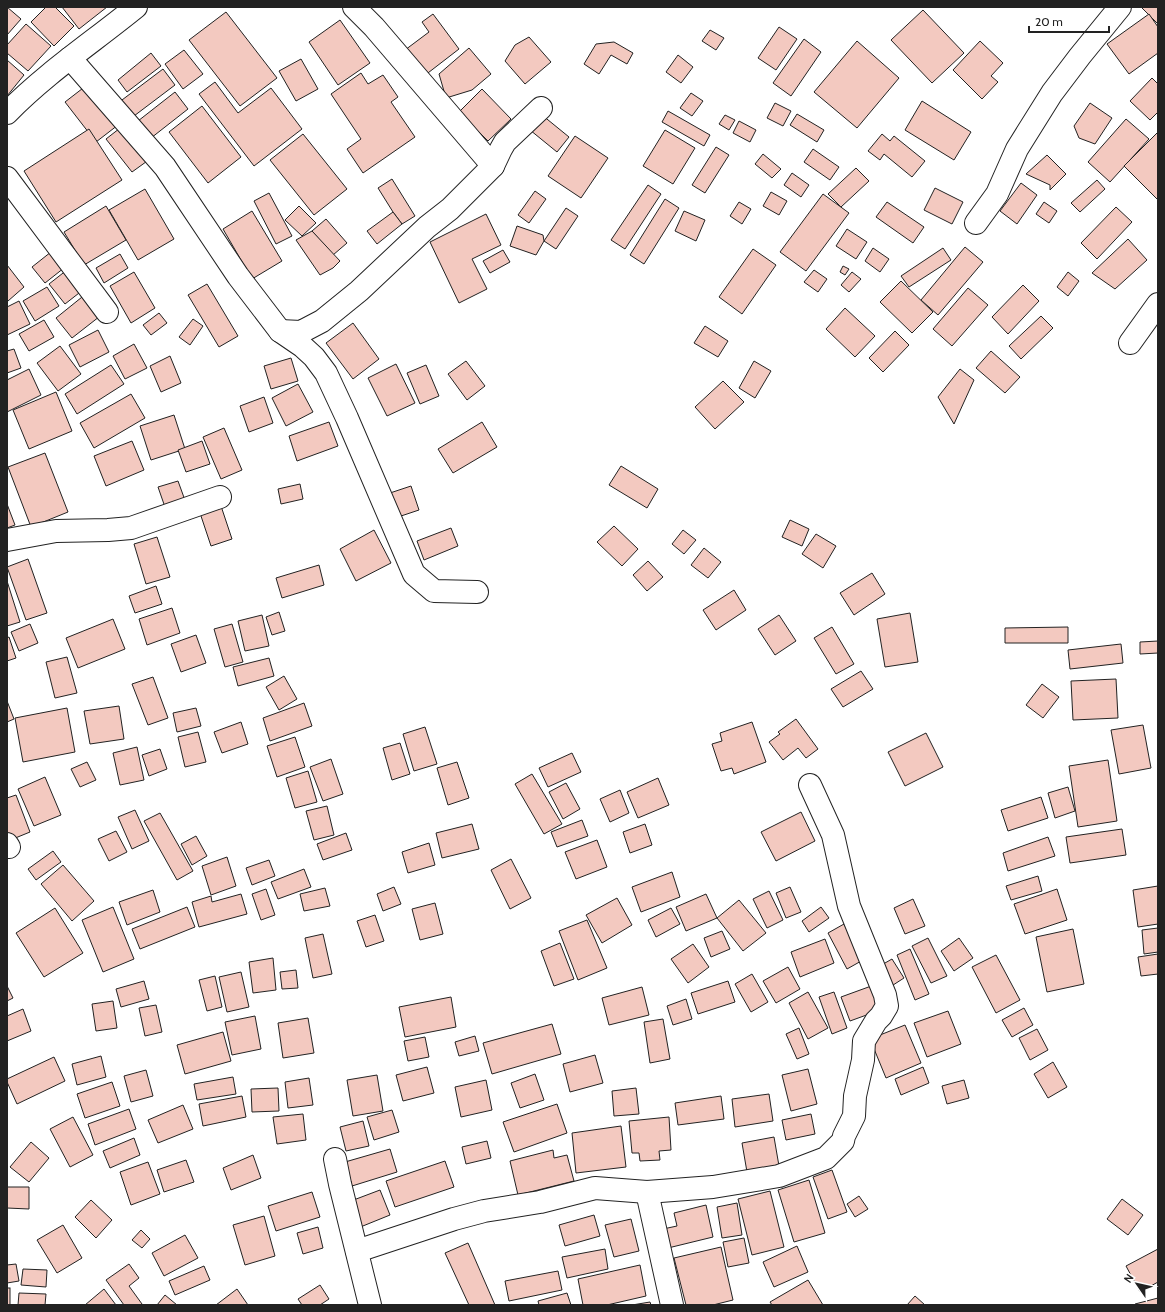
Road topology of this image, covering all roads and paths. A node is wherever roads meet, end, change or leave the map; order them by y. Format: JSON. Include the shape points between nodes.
{"nodes":[{"id":1,"x":136,"y":7,"type":"edge"},
{"id":2,"x":354,"y":7,"type":"edge"},
{"id":3,"x":1120,"y":7,"type":"edge"},
{"id":4,"x":70,"y":58,"type":"junction"},
{"id":5,"x":541,"y":108,"type":"dead end"},
{"id":6,"x":7,"y":113,"type":"edge"},
{"id":7,"x":493,"y":166,"type":"junction"},
{"id":8,"x":7,"y":178,"type":"edge"},
{"id":9,"x":976,"y":223,"type":"dead end"},
{"id":10,"x":1158,"y":304,"type":"edge"},
{"id":11,"x":107,"y":312,"type":"dead end"},
{"id":12,"x":280,"y":331,"type":"junction"},
{"id":13,"x":1130,"y":343,"type":"dead end"},
{"id":14,"x":220,"y":497,"type":"dead end"},
{"id":15,"x":7,"y":540,"type":"edge"},
{"id":16,"x":477,"y":592,"type":"dead end"},
{"id":17,"x":810,"y":785,"type":"dead end"},
{"id":18,"x":335,"y":1159,"type":"dead end"},
{"id":19,"x":647,"y":1192,"type":"junction"},
{"id":20,"x":357,"y":1251,"type":"junction"},
{"id":21,"x":370,"y":1305,"type":"edge"},
{"id":22,"x":672,"y":1305,"type":"edge"}],
"edges":[{"from":1,"to":4,"type":"street"},
{"from":2,"to":7,"type":"street"},
{"from":3,"to":9,"type":"street","via":[[1052,93],[1017,150],[997,194]]},
{"from":4,"to":6,"type":"street"},
{"from":4,"to":12,"type":"street","via":[[165,168],[238,276]]},
{"from":5,"to":7,"type":"street","via":[[505,142]]},
{"from":7,"to":12,"type":"street","via":[[450,209],[322,321],[301,332]]},
{"from":8,"to":11,"type":"street"},
{"from":10,"to":13,"type":"street"},
{"from":12,"to":16,"type":"street","via":[[302,346],[326,373],[414,574],[434,591]]},
{"from":14,"to":15,"type":"street","via":[[131,528],[56,531]]},
{"from":17,"to":19,"type":"street","via":[[834,835],[849,906],[885,995],[887,1006],[864,1041],[854,1116],[843,1141],[826,1158],[779,1176],[713,1187]]},
{"from":18,"to":20,"type":"street"},
{"from":19,"to":20,"type":"street","via":[[595,1188],[540,1202],[484,1211]]},
{"from":19,"to":22,"type":"street"},
{"from":20,"to":21,"type":"street"}]}
